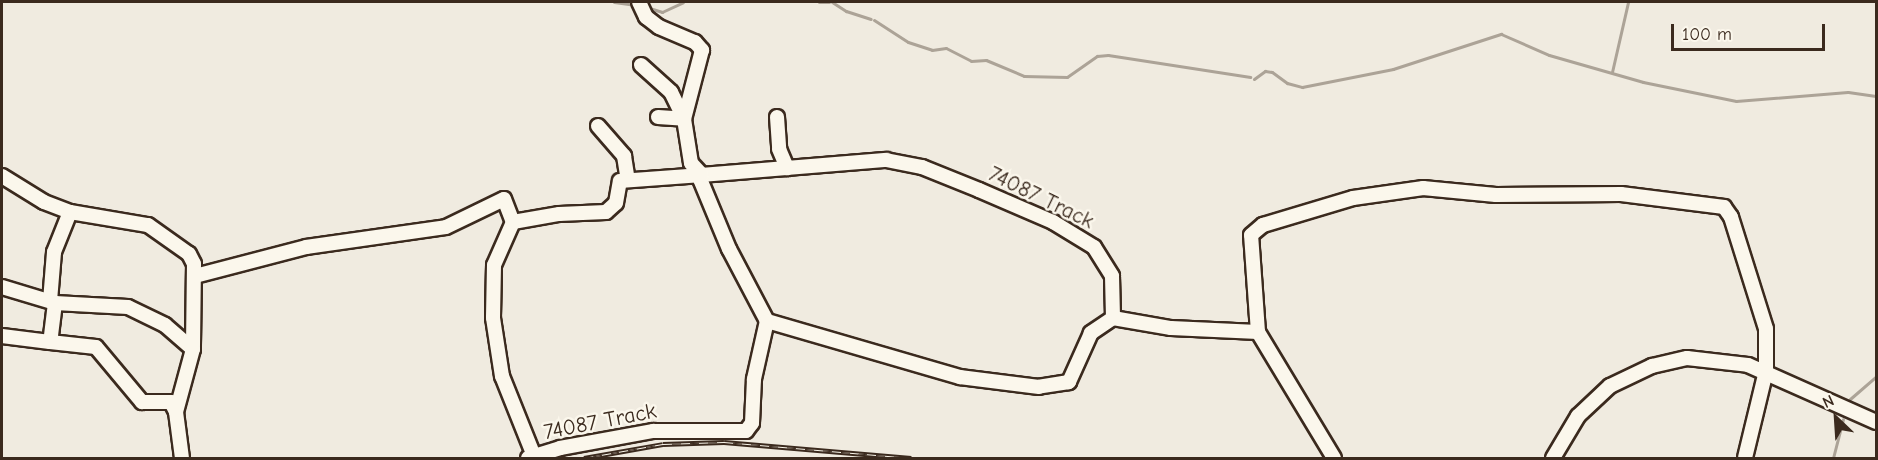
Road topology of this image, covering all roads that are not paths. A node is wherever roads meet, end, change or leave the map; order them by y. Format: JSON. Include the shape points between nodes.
{"nodes":[{"id":1,"x":639,"y":2,"type":"edge"},
{"id":2,"x":641,"y":65,"type":"dead end"},
{"id":3,"x":658,"y":117,"type":"dead end"},
{"id":4,"x":777,"y":117,"type":"dead end"},
{"id":5,"x":684,"y":120,"type":"junction"},
{"id":6,"x":598,"y":126,"type":"dead end"},
{"id":7,"x":787,"y":168,"type":"junction"},
{"id":8,"x":702,"y":175,"type":"junction"},
{"id":9,"x":2,"y":176,"type":"edge"},
{"id":10,"x":628,"y":180,"type":"junction"},
{"id":11,"x":70,"y":212,"type":"junction"},
{"id":12,"x":513,"y":222,"type":"junction"},
{"id":13,"x":195,"y":276,"type":"junction"},
{"id":14,"x":2,"y":287,"type":"edge"},
{"id":15,"x":52,"y":302,"type":"junction"},
{"id":16,"x":1113,"y":318,"type":"junction"},
{"id":17,"x":766,"y":321,"type":"junction"},
{"id":18,"x":1258,"y":332,"type":"junction"},
{"id":19,"x":2,"y":336,"type":"edge"},
{"id":20,"x":50,"y":342,"type":"junction"},
{"id":21,"x":193,"y":350,"type":"junction"},
{"id":22,"x":1766,"y":371,"type":"junction"},
{"id":23,"x":177,"y":412,"type":"junction"},
{"id":24,"x":1876,"y":422,"type":"edge"},
{"id":25,"x":531,"y":457,"type":"edge"},
{"id":26,"x":182,"y":459,"type":"edge"},
{"id":27,"x":1334,"y":459,"type":"edge"},
{"id":28,"x":1553,"y":459,"type":"edge"},
{"id":29,"x":1744,"y":459,"type":"edge"}],
"edges":[{"from":1,"to":5,"type":"street","via":[[646,17],[659,27],[695,42],[702,50]]},
{"from":2,"to":5,"type":"street","via":[[671,92]]},
{"from":3,"to":5,"type":"street"},
{"from":4,"to":7,"type":"street","via":[[779,148]]},
{"from":5,"to":8,"type":"street","via":[[691,163]]},
{"from":6,"to":10,"type":"street","via":[[624,156]]},
{"from":7,"to":8,"type":"street","name":"74087 Track"},
{"from":7,"to":16,"type":"street","name":"74087 Track","via":[[901,162],[922,166],[1053,222],[1087,241],[1108,266],[1114,288]]},
{"from":8,"to":10,"type":"street","name":"74087 Track"},
{"from":8,"to":17,"type":"street","via":[[700,179],[729,249]]},
{"from":9,"to":11,"type":"street","via":[[44,202]]},
{"from":10,"to":12,"type":"street","via":[[620,181],[616,203],[606,212],[559,214]]},
{"from":11,"to":13,"type":"street","via":[[129,220],[174,240],[189,254]]},
{"from":11,"to":15,"type":"street","via":[[54,252]]},
{"from":12,"to":13,"type":"street","via":[[504,199],[446,227],[359,238],[239,262],[232,268]]},
{"from":12,"to":25,"type":"street","via":[[494,265],[493,318],[502,376]]},
{"from":13,"to":21,"type":"street"},
{"from":14,"to":15,"type":"street"},
{"from":15,"to":20,"type":"street"},
{"from":15,"to":21,"type":"street","via":[[128,307],[165,325]]},
{"from":16,"to":17,"type":"street","via":[[1091,333],[1074,377],[1054,387],[960,377]]},
{"from":16,"to":18,"type":"street","via":[[1170,328]]},
{"from":17,"to":25,"type":"street","name":"74087 Track","via":[[754,379],[752,423],[746,431],[652,431]]},
{"from":18,"to":22,"type":"street","via":[[1251,235],[1263,225],[1353,198],[1423,188],[1496,195],[1621,194],[1718,205],[1728,211],[1762,308]]},
{"from":18,"to":27,"type":"street"},
{"from":19,"to":20,"type":"street"},
{"from":20,"to":23,"type":"street","via":[[96,347],[142,402],[171,402]]},
{"from":21,"to":23,"type":"street"},
{"from":22,"to":24,"type":"street"},
{"from":22,"to":28,"type":"street","via":[[1708,358],[1687,358],[1642,370],[1595,399],[1578,416]]},
{"from":22,"to":29,"type":"street"},
{"from":23,"to":26,"type":"street"}]}
